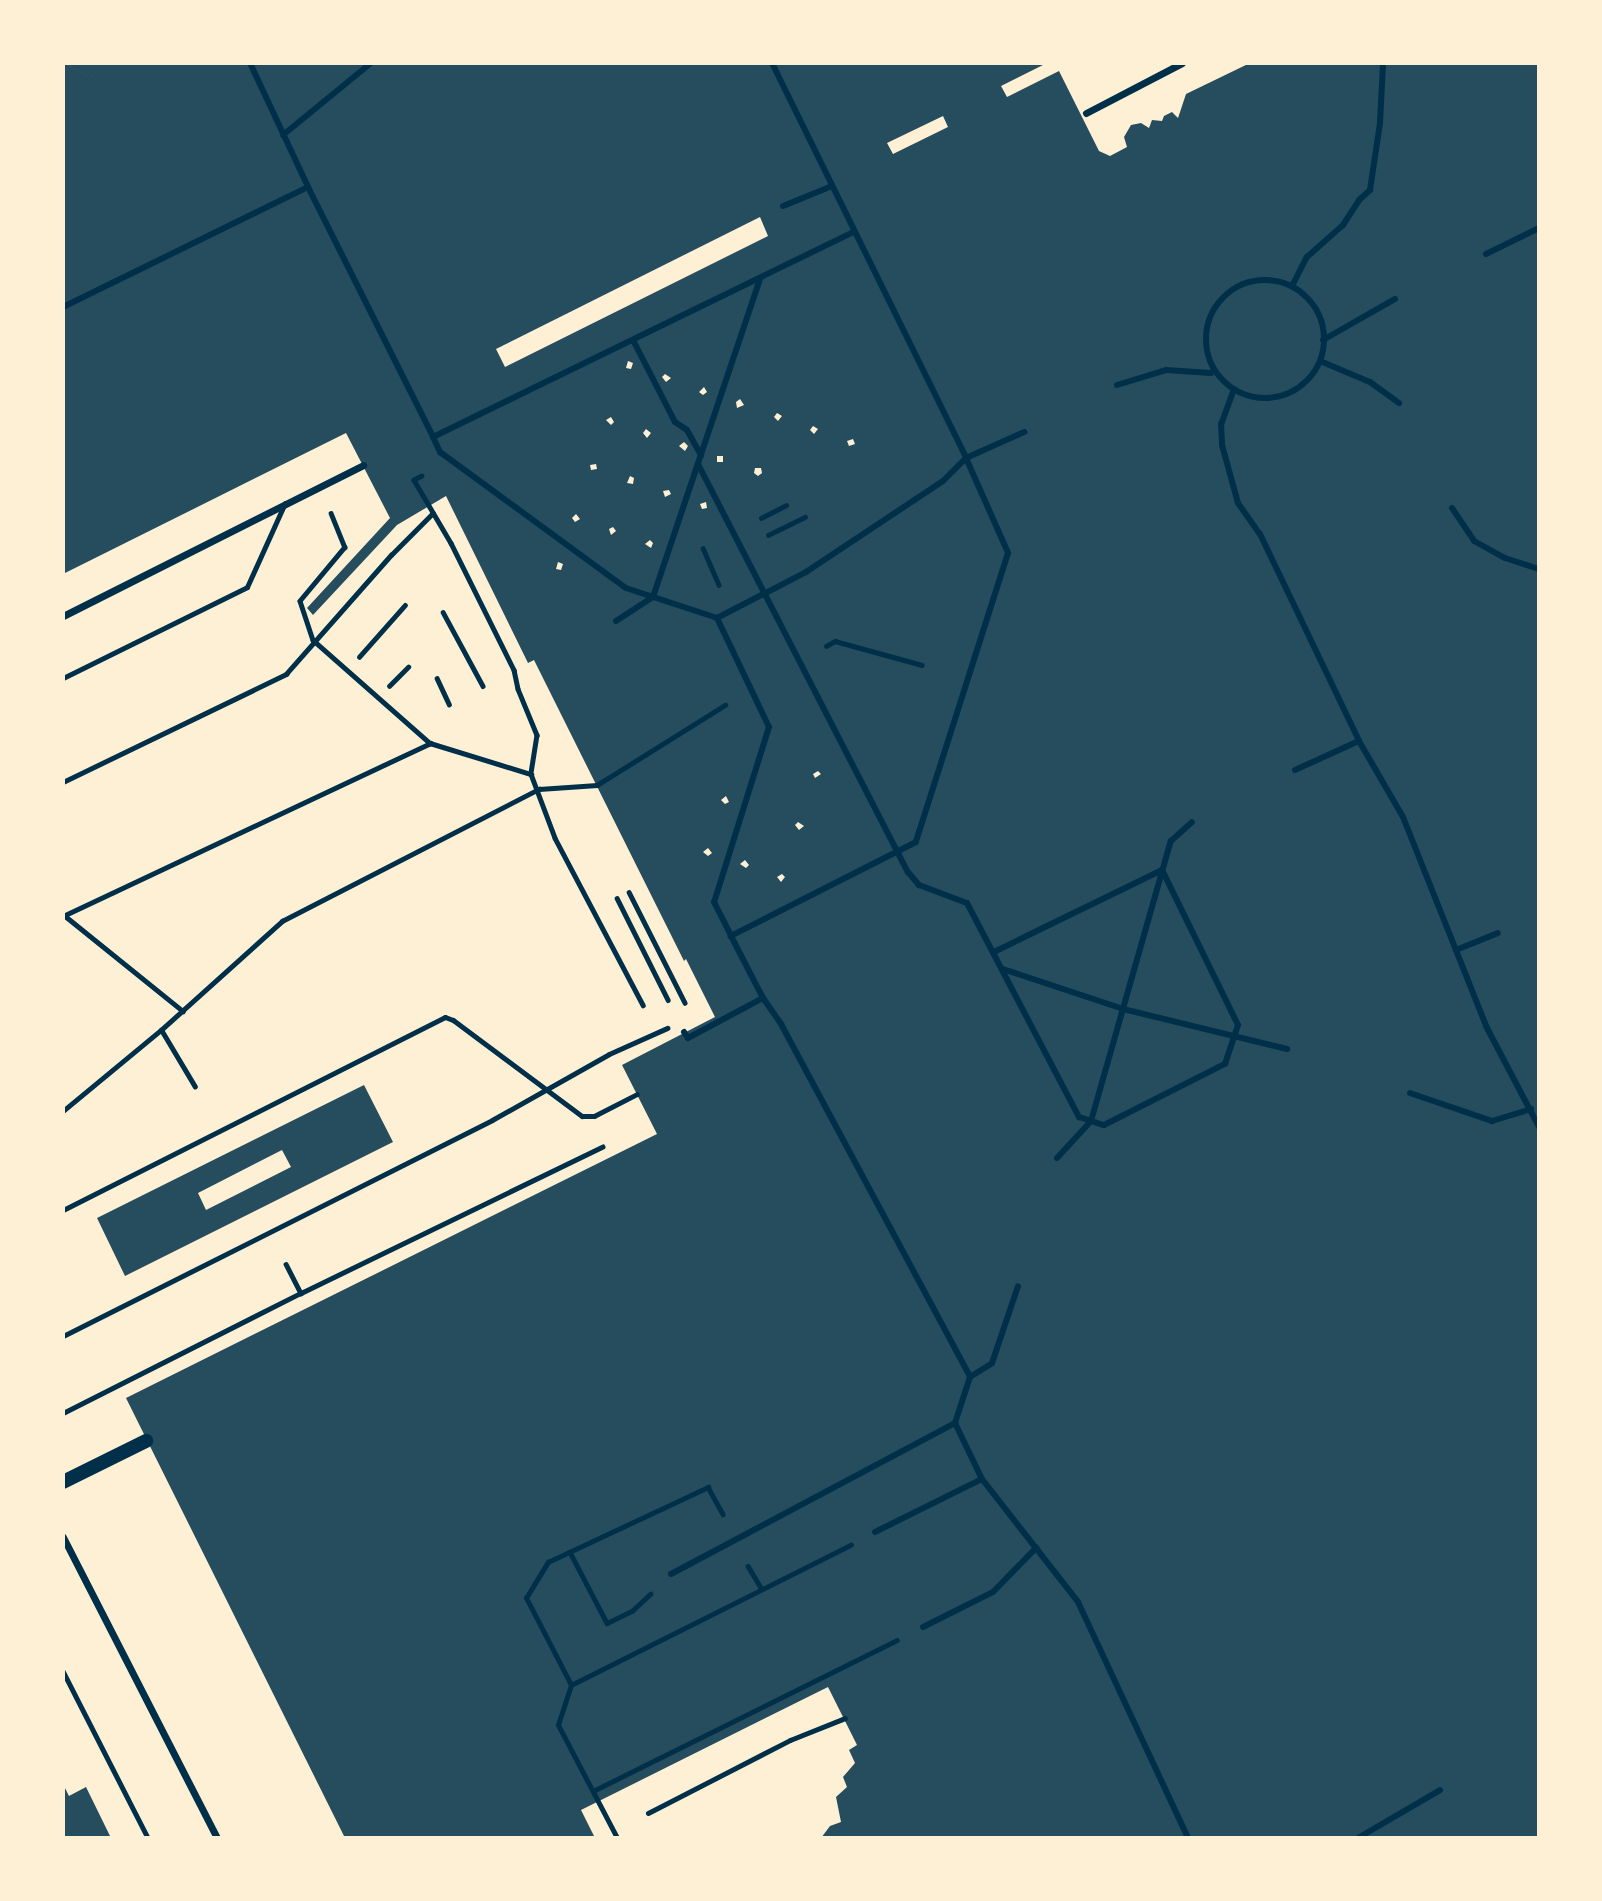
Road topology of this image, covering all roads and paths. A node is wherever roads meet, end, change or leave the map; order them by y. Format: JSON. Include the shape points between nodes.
{"nodes":[{"id":1,"x":250,"y":63,"type":"edge"},
{"id":2,"x":371,"y":63,"type":"edge"},
{"id":3,"x":772,"y":63,"type":"edge"},
{"id":4,"x":1182,"y":63,"type":"edge"},
{"id":5,"x":1383,"y":63,"type":"edge"},
{"id":6,"x":1086,"y":113,"type":"dead end"},
{"id":7,"x":283,"y":135,"type":"junction"},
{"id":8,"x":832,"y":186,"type":"junction"},
{"id":9,"x":308,"y":187,"type":"junction"},
{"id":10,"x":783,"y":206,"type":"dead end"},
{"id":11,"x":1539,"y":228,"type":"edge"},
{"id":12,"x":854,"y":232,"type":"junction"},
{"id":13,"x":1486,"y":254,"type":"dead end"},
{"id":14,"x":760,"y":278,"type":"junction"},
{"id":15,"x":1292,"y":286,"type":"junction"},
{"id":16,"x":1395,"y":299,"type":"dead end"},
{"id":17,"x":63,"y":307,"type":"edge"},
{"id":18,"x":633,"y":340,"type":"junction"},
{"id":19,"x":1323,"y":340,"type":"junction"},
{"id":20,"x":1320,"y":361,"type":"junction"},
{"id":21,"x":1214,"y":370,"type":"junction"},
{"id":22,"x":1117,"y":386,"type":"dead end"},
{"id":23,"x":1234,"y":389,"type":"junction"},
{"id":24,"x":1399,"y":403,"type":"dead end"},
{"id":25,"x":1024,"y":432,"type":"dead end"},
{"id":26,"x":433,"y":437,"type":"junction"},
{"id":27,"x":701,"y":455,"type":"junction"},
{"id":28,"x":966,"y":458,"type":"junction"},
{"id":29,"x":698,"y":464,"type":"junction"},
{"id":30,"x":363,"y":465,"type":"dead end"},
{"id":31,"x":320,"y":486,"type":"junction"},
{"id":32,"x":285,"y":503,"type":"junction"},
{"id":33,"x":1452,"y":508,"type":"dead end"},
{"id":34,"x":1538,"y":569,"type":"edge"},
{"id":35,"x":765,"y":593,"type":"junction"},
{"id":36,"x":653,"y":597,"type":"junction"},
{"id":37,"x":405,"y":606,"type":"dead end"},
{"id":38,"x":443,"y":612,"type":"dead end"},
{"id":39,"x":63,"y":616,"type":"edge"},
{"id":40,"x":718,"y":618,"type":"junction"},
{"id":41,"x":616,"y":621,"type":"dead end"},
{"id":42,"x":313,"y":640,"type":"junction"},
{"id":43,"x":359,"y":657,"type":"dead end"},
{"id":44,"x":408,"y":667,"type":"dead end"},
{"id":45,"x":63,"y":678,"type":"edge"},
{"id":46,"x":437,"y":678,"type":"dead end"},
{"id":47,"x":389,"y":686,"type":"dead end"},
{"id":48,"x":483,"y":686,"type":"dead end"},
{"id":49,"x":450,"y":704,"type":"dead end"},
{"id":50,"x":1359,"y":741,"type":"junction"},
{"id":51,"x":430,"y":743,"type":"junction"},
{"id":52,"x":1295,"y":770,"type":"dead end"},
{"id":53,"x":531,"y":774,"type":"junction"},
{"id":54,"x":63,"y":782,"type":"edge"},
{"id":55,"x":597,"y":785,"type":"dead end"},
{"id":56,"x":538,"y":789,"type":"junction"},
{"id":57,"x":1192,"y":822,"type":"dead end"},
{"id":58,"x":898,"y":853,"type":"junction"},
{"id":59,"x":1162,"y":870,"type":"junction"},
{"id":60,"x":629,"y":892,"type":"dead end"},
{"id":61,"x":617,"y":898,"type":"dead end"},
{"id":62,"x":64,"y":915,"type":"edge"},
{"id":63,"x":1498,"y":933,"type":"dead end"},
{"id":64,"x":731,"y":936,"type":"junction"},
{"id":65,"x":1456,"y":950,"type":"junction"},
{"id":66,"x":994,"y":952,"type":"junction"},
{"id":67,"x":1003,"y":969,"type":"junction"},
{"id":68,"x":762,"y":998,"type":"junction"},
{"id":69,"x":1122,"y":1009,"type":"junction"},
{"id":70,"x":183,"y":1011,"type":"junction"},
{"id":71,"x":667,"y":1028,"type":"dead end"},
{"id":72,"x":698,"y":1029,"type":"junction"},
{"id":73,"x":161,"y":1030,"type":"junction"},
{"id":74,"x":684,"y":1031,"type":"joint"},
{"id":75,"x":657,"y":1032,"type":"junction"},
{"id":76,"x":1234,"y":1034,"type":"junction"},
{"id":77,"x":1287,"y":1049,"type":"dead end"},
{"id":78,"x":195,"y":1087,"type":"dead end"},
{"id":79,"x":544,"y":1088,"type":"junction"},
{"id":80,"x":1410,"y":1093,"type":"dead end"},
{"id":81,"x":637,"y":1094,"type":"dead end"},
{"id":82,"x":1531,"y":1109,"type":"junction"},
{"id":83,"x":63,"y":1111,"type":"edge"},
{"id":84,"x":1091,"y":1121,"type":"junction"},
{"id":85,"x":1539,"y":1127,"type":"edge"},
{"id":86,"x":613,"y":1143,"type":"dead end"},
{"id":87,"x":1057,"y":1158,"type":"dead end"},
{"id":88,"x":63,"y":1210,"type":"edge"},
{"id":89,"x":286,"y":1264,"type":"dead end"},
{"id":90,"x":1018,"y":1286,"type":"dead end"},
{"id":91,"x":301,"y":1293,"type":"junction"},
{"id":92,"x":63,"y":1336,"type":"edge"},
{"id":93,"x":970,"y":1377,"type":"junction"},
{"id":94,"x":63,"y":1413,"type":"edge"},
{"id":95,"x":955,"y":1423,"type":"junction"},
{"id":96,"x":146,"y":1441,"type":"dead end"},
{"id":97,"x":982,"y":1479,"type":"junction"},
{"id":98,"x":63,"y":1482,"type":"edge"},
{"id":99,"x":719,"y":1507,"type":"dead end"},
{"id":100,"x":876,"y":1532,"type":"joint"},
{"id":101,"x":63,"y":1536,"type":"edge"},
{"id":102,"x":1036,"y":1548,"type":"junction"},
{"id":103,"x":570,"y":1552,"type":"junction"},
{"id":104,"x":747,"y":1563,"type":"dead end"},
{"id":105,"x":671,"y":1573,"type":"joint"},
{"id":106,"x":762,"y":1589,"type":"junction"},
{"id":107,"x":923,"y":1627,"type":"joint"},
{"id":108,"x":63,"y":1671,"type":"edge"},
{"id":109,"x":571,"y":1685,"type":"junction"},
{"id":110,"x":845,"y":1718,"type":"dead end"},
{"id":111,"x":1440,"y":1790,"type":"dead end"},
{"id":112,"x":593,"y":1791,"type":"junction"},
{"id":113,"x":648,"y":1813,"type":"dead end"},
{"id":114,"x":148,"y":1838,"type":"edge"},
{"id":115,"x":217,"y":1838,"type":"edge"},
{"id":116,"x":617,"y":1838,"type":"edge"},
{"id":117,"x":1188,"y":1838,"type":"edge"},
{"id":118,"x":1358,"y":1838,"type":"edge"}],
"edges":[{"from":1,"to":7,"type":"street"},
{"from":2,"to":7,"type":"street"},
{"from":3,"to":8,"type":"street"},
{"from":4,"to":6,"type":"street"},
{"from":5,"to":15,"type":"street","via":[[1370,190],[1343,225],[1307,257]]},
{"from":7,"to":9,"type":"street"},
{"from":8,"to":10,"type":"street"},
{"from":8,"to":12,"type":"street"},
{"from":9,"to":17,"type":"street"},
{"from":9,"to":26,"type":"street"},
{"from":11,"to":13,"type":"street"},
{"from":12,"to":14,"type":"street"},
{"from":12,"to":28,"type":"street"},
{"from":14,"to":18,"type":"street"},
{"from":14,"to":27,"type":"street"},
{"from":15,"to":19,"type":"street","via":[[1315,308]]},
{"from":15,"to":21,"type":"street","via":[[1256,280],[1221,299],[1207,324]]},
{"from":16,"to":19,"type":"street"},
{"from":18,"to":26,"type":"street"},
{"from":18,"to":27,"type":"street","via":[[675,422],[687,430]]},
{"from":19,"to":20,"type":"street"},
{"from":20,"to":23,"type":"street","via":[[1304,383],[1280,396],[1252,397]]},
{"from":20,"to":24,"type":"street","via":[[1370,382]]},
{"from":21,"to":22,"type":"street","via":[[1166,370]]},
{"from":21,"to":23,"type":"street"},
{"from":23,"to":50,"type":"street","via":[[1221,434],[1238,503],[1260,534]]},
{"from":25,"to":28,"type":"street"},
{"from":26,"to":36,"type":"street","via":[[440,452],[615,580]]},
{"from":27,"to":29,"type":"street"},
{"from":28,"to":35,"type":"street","via":[[943,481],[806,572]]},
{"from":28,"to":58,"type":"street","via":[[1008,553],[916,842]]},
{"from":29,"to":35,"type":"street"},
{"from":29,"to":36,"type":"street"},
{"from":30,"to":31,"type":"street"},
{"from":31,"to":32,"type":"street"},
{"from":31,"to":42,"type":"path","via":[[345,547],[300,601]]},
{"from":32,"to":39,"type":"street"},
{"from":32,"to":45,"type":"lane","via":[[247,587]]},
{"from":33,"to":34,"type":"street","via":[[1474,541]]},
{"from":35,"to":40,"type":"street"},
{"from":35,"to":58,"type":"street"},
{"from":36,"to":40,"type":"street"},
{"from":36,"to":41,"type":"street"},
{"from":37,"to":43,"type":"path"},
{"from":38,"to":48,"type":"path"},
{"from":40,"to":64,"type":"street","via":[[769,727],[714,902]]},
{"from":42,"to":51,"type":"path"},
{"from":42,"to":53,"type":"path","via":[[433,513],[514,670],[537,734]]},
{"from":42,"to":54,"type":"path","via":[[286,674]]},
{"from":44,"to":47,"type":"path"},
{"from":46,"to":49,"type":"path"},
{"from":50,"to":52,"type":"street"},
{"from":50,"to":65,"type":"street","via":[[1403,817]]},
{"from":51,"to":53,"type":"path"},
{"from":51,"to":62,"type":"path"},
{"from":53,"to":56,"type":"path"},
{"from":55,"to":56,"type":"path"},
{"from":56,"to":70,"type":"path","via":[[282,921]]},
{"from":56,"to":75,"type":"path","via":[[555,838]]},
{"from":57,"to":59,"type":"street","via":[[1171,841]]},
{"from":58,"to":64,"type":"street"},
{"from":58,"to":66,"type":"street","via":[[919,885],[967,903]]},
{"from":59,"to":66,"type":"street"},
{"from":59,"to":69,"type":"street"},
{"from":59,"to":76,"type":"street","via":[[1238,1025]]},
{"from":60,"to":72,"type":"path"},
{"from":61,"to":74,"type":"path"},
{"from":62,"to":70,"type":"path"},
{"from":63,"to":65,"type":"street"},
{"from":64,"to":68,"type":"street"},
{"from":65,"to":82,"type":"street","via":[[1486,1026]]},
{"from":66,"to":67,"type":"street"},
{"from":67,"to":69,"type":"street"},
{"from":67,"to":84,"type":"street","via":[[1079,1117]]},
{"from":68,"to":72,"type":"street"},
{"from":68,"to":93,"type":"street","via":[[781,1024]]},
{"from":69,"to":76,"type":"street"},
{"from":69,"to":84,"type":"street"},
{"from":70,"to":73,"type":"path"},
{"from":71,"to":75,"type":"lane"},
{"from":72,"to":74,"type":"street","via":[[688,1038]]},
{"from":73,"to":78,"type":"path"},
{"from":73,"to":83,"type":"path"},
{"from":75,"to":79,"type":"lane"},
{"from":76,"to":77,"type":"street"},
{"from":76,"to":84,"type":"street","via":[[1225,1064],[1104,1125]]},
{"from":79,"to":81,"type":"lane","via":[[587,1117]]},
{"from":79,"to":88,"type":"lane","via":[[445,1017]]},
{"from":79,"to":92,"type":"lane","via":[[492,1120]]},
{"from":80,"to":82,"type":"street","via":[[1492,1121]]},
{"from":82,"to":85,"type":"street"},
{"from":84,"to":87,"type":"street"},
{"from":86,"to":91,"type":"path"},
{"from":89,"to":91,"type":"path"},
{"from":90,"to":93,"type":"street","via":[[992,1363]]},
{"from":91,"to":94,"type":"path"},
{"from":93,"to":95,"type":"street"},
{"from":95,"to":97,"type":"street"},
{"from":95,"to":105,"type":"street"},
{"from":96,"to":98,"type":"main road"},
{"from":97,"to":100,"type":"street"},
{"from":97,"to":102,"type":"street"},
{"from":99,"to":103,"type":"path","via":[[708,1487]]},
{"from":100,"to":106,"type":"path"},
{"from":101,"to":115,"type":"street"},
{"from":102,"to":107,"type":"street","via":[[993,1592]]},
{"from":102,"to":117,"type":"street","via":[[1078,1602]]},
{"from":103,"to":105,"type":"path","via":[[607,1623],[632,1611]]},
{"from":103,"to":109,"type":"path","via":[[548,1562],[526,1598]]},
{"from":104,"to":106,"type":"path"},
{"from":106,"to":109,"type":"path"},
{"from":107,"to":112,"type":"path"},
{"from":108,"to":114,"type":"path"},
{"from":109,"to":112,"type":"path","via":[[558,1726]]},
{"from":110,"to":113,"type":"lane","via":[[790,1740]]},
{"from":111,"to":118,"type":"street"},
{"from":112,"to":116,"type":"path"}]}
